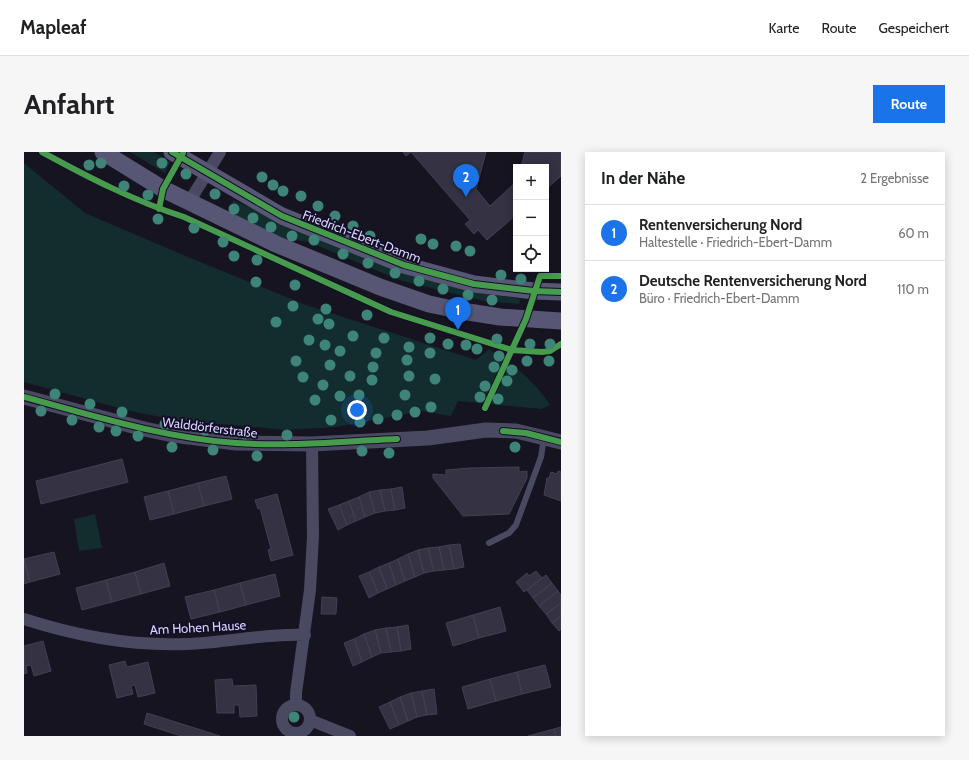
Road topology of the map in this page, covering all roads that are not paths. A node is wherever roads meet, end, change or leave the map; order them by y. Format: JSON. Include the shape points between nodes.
{"nodes":[{"id":1,"x":103,"y":152,"type":"edge"},
{"id":2,"x":172,"y":152,"type":"edge"},
{"id":3,"x":220,"y":152,"type":"edge"},
{"id":4,"x":206,"y":173,"type":"junction"},
{"id":5,"x":189,"y":202,"type":"junction"},
{"id":6,"x":561,"y":292,"type":"edge"},
{"id":7,"x":561,"y":320,"type":"edge"},
{"id":8,"x":24,"y":397,"type":"edge"},
{"id":9,"x":544,"y":438,"type":"junction"},
{"id":10,"x":561,"y":442,"type":"edge"},
{"id":11,"x":312,"y":444,"type":"junction"},
{"id":12,"x":488,"y":543,"type":"dead end"},
{"id":13,"x":24,"y":619,"type":"edge"},
{"id":14,"x":305,"y":634,"type":"junction"},
{"id":15,"x":296,"y":704,"type":"junction"},
{"id":16,"x":310,"y":720,"type":"junction"},
{"id":17,"x":350,"y":736,"type":"edge"}],
"edges":[{"from":1,"to":5,"type":"main road"},
{"from":2,"to":4,"type":"main road","name":"Friedrich-Ebert-Damm"},
{"from":3,"to":4,"type":"street"},
{"from":4,"to":5,"type":"street"},
{"from":4,"to":6,"type":"main road","name":"Friedrich-Ebert-Damm","via":[[282,216],[404,265],[474,284]]},
{"from":5,"to":7,"type":"main road","via":[[276,244],[380,287],[429,304],[489,316]]},
{"from":8,"to":11,"type":"street","name":"Walddörferstraße","via":[[144,429],[181,436],[236,443]]},
{"from":9,"to":10,"type":"street","name":"Walddörferstraße"},
{"from":9,"to":11,"type":"street","name":"Walddörferstraße","via":[[516,432],[486,430],[428,438]]},
{"from":9,"to":12,"type":"lane","via":[[541,457],[516,525],[509,533]]},
{"from":11,"to":14,"type":"street","via":[[312,556]]},
{"from":13,"to":14,"type":"street","name":"Am Hohen Hause","via":[[80,634],[135,644],[187,644],[280,634]]},
{"from":14,"to":15,"type":"street"},
{"from":15,"to":16,"type":"street","via":[[308,711]]},
{"from":15,"to":16,"type":"street","via":[[288,706],[282,713],[282,722],[286,730],[295,733],[304,731]]},
{"from":16,"to":17,"type":"street"}]}
